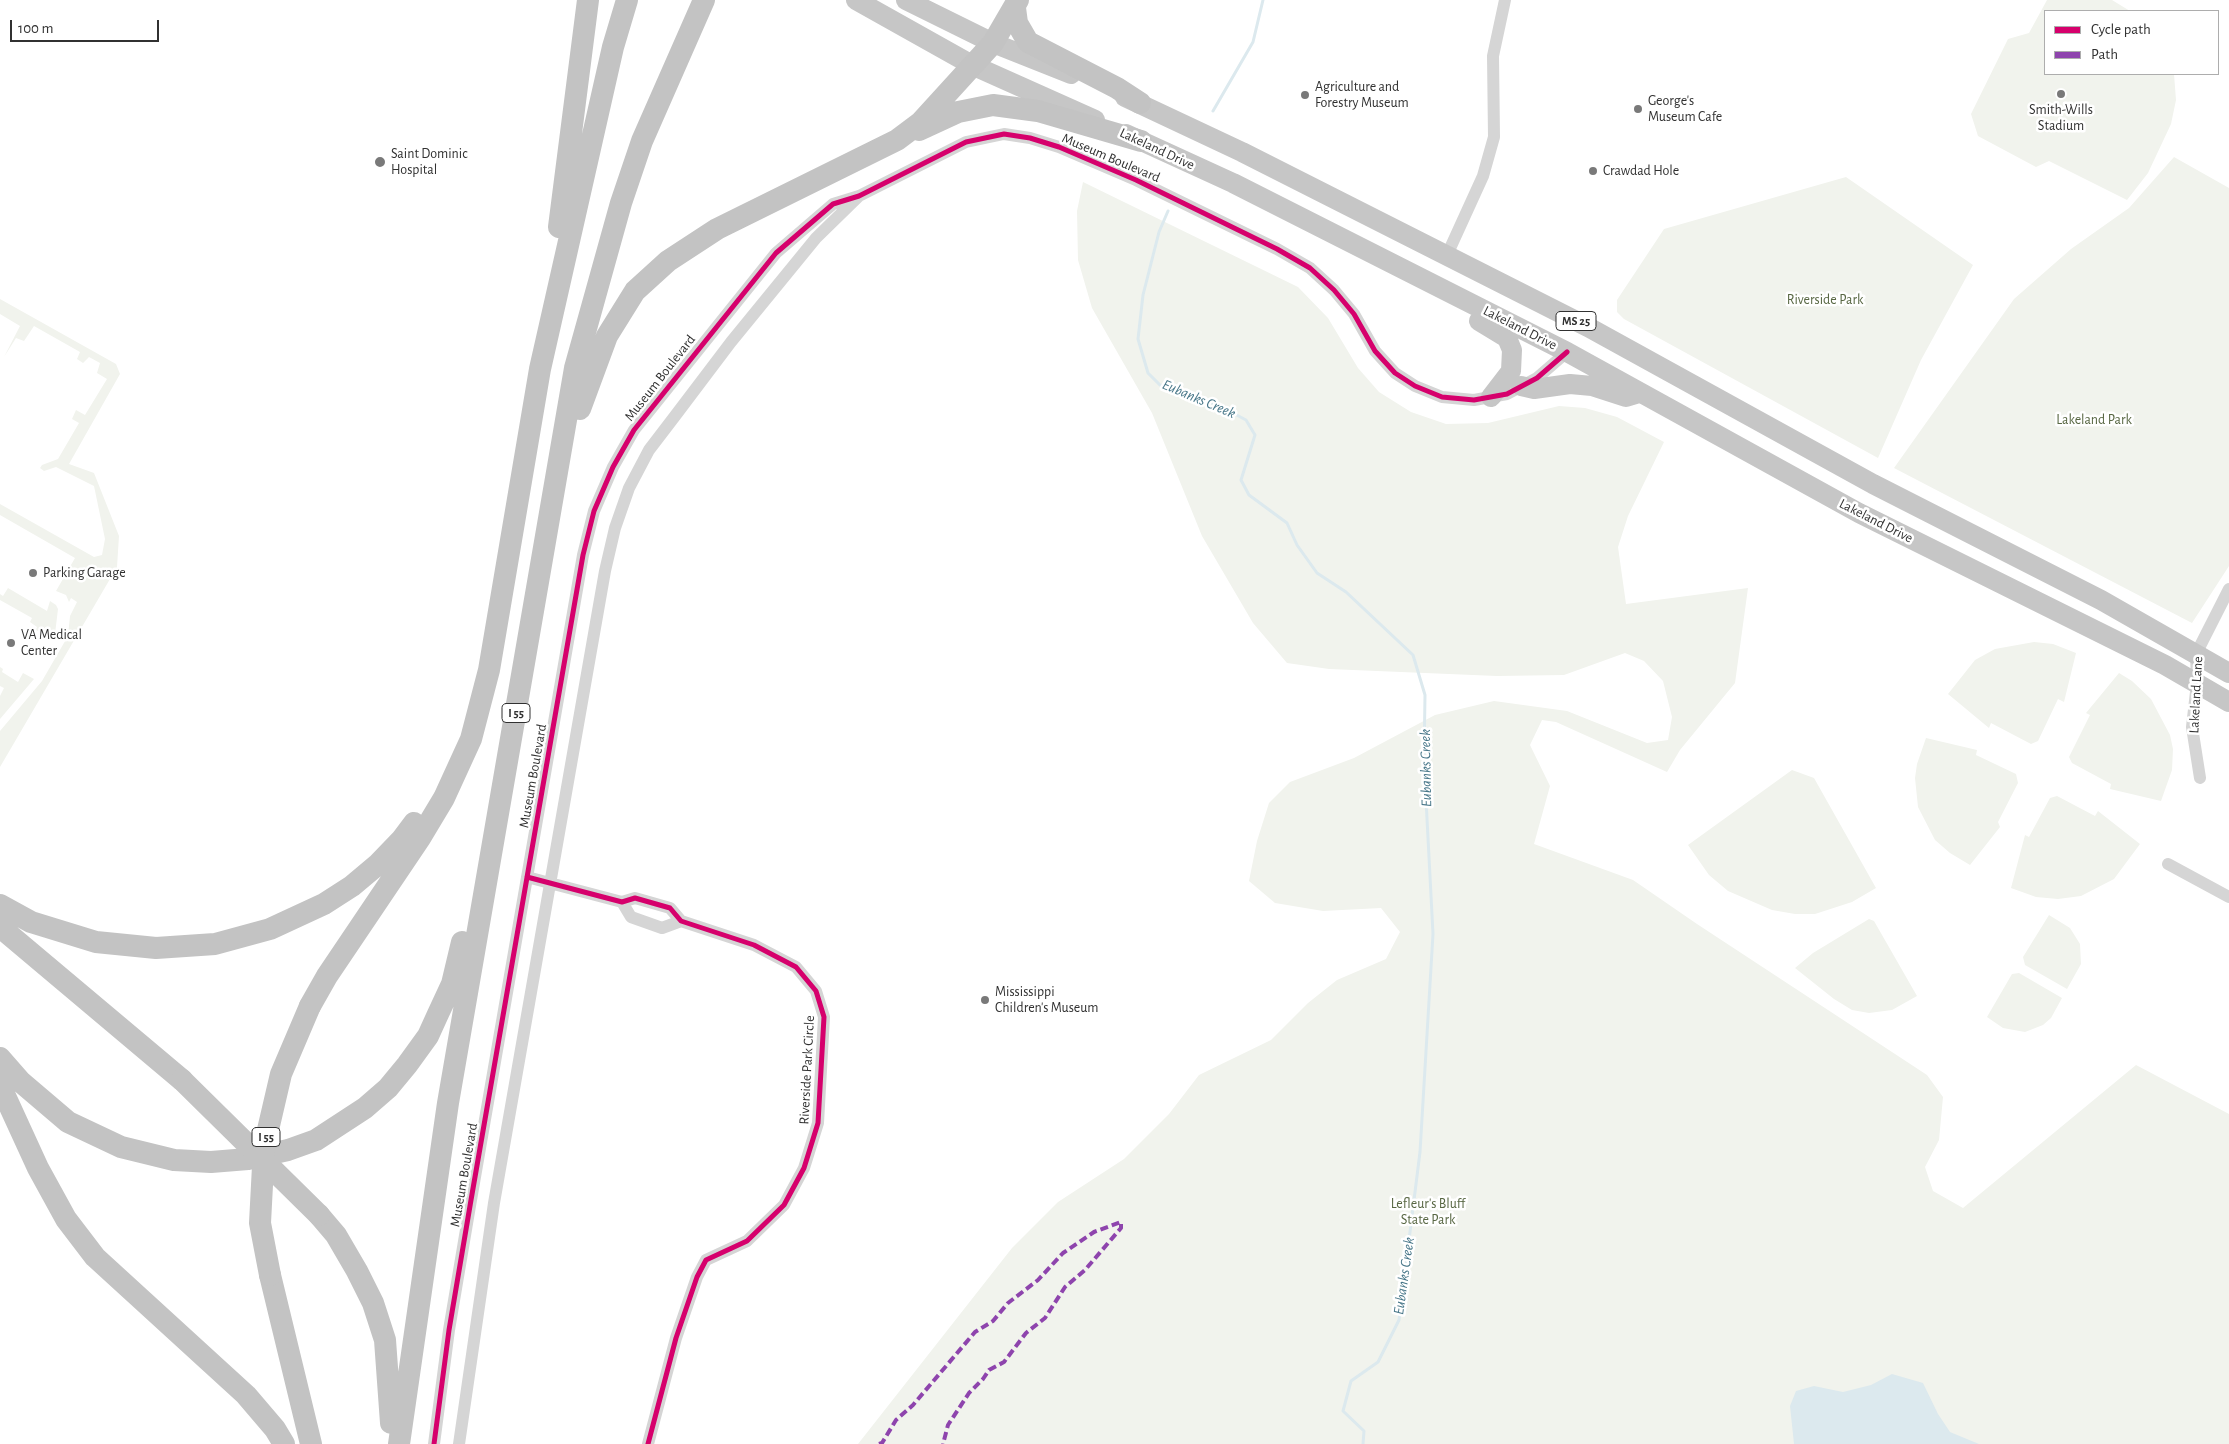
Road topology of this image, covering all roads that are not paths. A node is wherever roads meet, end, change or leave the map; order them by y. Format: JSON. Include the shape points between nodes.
{"nodes":[{"id":1,"x":588,"y":0,"type":"edge"},
{"id":2,"x":627,"y":0,"type":"edge"},
{"id":3,"x":704,"y":0,"type":"edge"},
{"id":4,"x":856,"y":0,"type":"edge"},
{"id":5,"x":906,"y":0,"type":"edge"},
{"id":6,"x":1505,"y":0,"type":"edge"},
{"id":7,"x":1017,"y":4,"type":"edge"},
{"id":8,"x":993,"y":43,"type":"junction"},
{"id":9,"x":972,"y":65,"type":"junction"},
{"id":10,"x":1140,"y":103,"type":"junction"},
{"id":11,"x":898,"y":140,"type":"junction"},
{"id":12,"x":1141,"y":141,"type":"junction"},
{"id":13,"x":859,"y":196,"type":"junction"},
{"id":14,"x":621,"y":202,"type":"junction"},
{"id":15,"x":1447,"y":255,"type":"junction"},
{"id":16,"x":1437,"y":286,"type":"junction"},
{"id":17,"x":1588,"y":327,"type":"junction"},
{"id":18,"x":1567,"y":352,"type":"junction"},
{"id":19,"x":540,"y":368,"type":"junction"},
{"id":20,"x":667,"y":386,"type":"junction"},
{"id":21,"x":1521,"y":386,"type":"junction"},
{"id":22,"x":1641,"y":393,"type":"junction"},
{"id":23,"x":1491,"y":397,"type":"junction"},
{"id":24,"x":687,"y":400,"type":"junction"},
{"id":25,"x":556,"y":483,"type":"junction"},
{"id":26,"x":1873,"y":484,"type":"junction"},
{"id":27,"x":1859,"y":513,"type":"junction"},
{"id":28,"x":513,"y":525,"type":"junction"},
{"id":29,"x":2019,"y":558,"type":"junction"},
{"id":30,"x":2005,"y":584,"type":"junction"},
{"id":31,"x":577,"y":589,"type":"junction"},
{"id":32,"x":2229,"y":589,"type":"edge"},
{"id":33,"x":601,"y":593,"type":"junction"},
{"id":34,"x":2196,"y":654,"type":"junction"},
{"id":35,"x":2229,"y":673,"type":"edge"},
{"id":36,"x":2197,"y":683,"type":"junction"},
{"id":37,"x":2229,"y":702,"type":"edge"},
{"id":38,"x":2200,"y":778,"type":"dead end"},
{"id":39,"x":2168,"y":864,"type":"dead end"},
{"id":40,"x":527,"y":877,"type":"junction"},
{"id":41,"x":550,"y":882,"type":"junction"},
{"id":42,"x":2229,"y":898,"type":"edge"},
{"id":43,"x":622,"y":902,"type":"junction"},
{"id":44,"x":0,"y":905,"type":"edge"},
{"id":45,"x":681,"y":921,"type":"junction"},
{"id":46,"x":0,"y":927,"type":"edge"},
{"id":47,"x":0,"y":1058,"type":"edge"},
{"id":48,"x":0,"y":1085,"type":"edge"},
{"id":49,"x":284,"y":1444,"type":"edge"},
{"id":50,"x":311,"y":1444,"type":"edge"},
{"id":51,"x":392,"y":1444,"type":"edge"},
{"id":52,"x":400,"y":1444,"type":"edge"},
{"id":53,"x":434,"y":1444,"type":"edge"},
{"id":54,"x":459,"y":1444,"type":"edge"},
{"id":55,"x":648,"y":1444,"type":"edge"}],
"edges":[{"from":1,"to":19,"type":"highway"},
{"from":2,"to":19,"type":"highway","number":"I 55","via":[[613,47]]},
{"from":3,"to":14,"type":"highway","number":"I 55","via":[[642,141]]},
{"from":4,"to":9,"type":"highway","name":"Lakeland Drive","number":"MS 25"},
{"from":5,"to":8,"type":"highway","number":"MS 25"},
{"from":6,"to":15,"type":"street","via":[[1492,56],[1494,137],[1483,176]]},
{"from":7,"to":8,"type":"highway"},
{"from":7,"to":10,"type":"highway","via":[[1017,23],[1028,42]]},
{"from":8,"to":9,"type":"highway"},
{"from":8,"to":10,"type":"highway","number":"MS 25"},
{"from":9,"to":11,"type":"highway","via":[[921,122]]},
{"from":9,"to":12,"type":"highway","name":"Lakeland Drive","number":"MS 25"},
{"from":10,"to":15,"type":"highway","number":"MS 25"},
{"from":11,"to":12,"type":"highway","via":[[958,112],[993,105],[1038,111]]},
{"from":11,"to":25,"type":"highway","via":[[717,229],[668,261],[634,291],[607,336]]},
{"from":12,"to":16,"type":"highway","name":"Lakeland Drive","number":"MS 25","via":[[1233,183]]},
{"from":13,"to":20,"type":"street","name":"Museum Boulevard","via":[[833,204],[776,253]]},
{"from":13,"to":23,"type":"street","name":"Museum Boulevard","via":[[966,142],[1004,134],[1030,138],[1136,180],[1310,268],[1354,314],[1375,351],[1395,373],[1415,386],[1442,396],[1474,400]]},
{"from":13,"to":24,"type":"street","name":"Museum Boulevard","via":[[816,238]]},
{"from":14,"to":25,"type":"highway","number":"I 55","via":[[575,368]]},
{"from":14,"to":47,"type":"highway","via":[[586,288],[560,384],[452,984],[428,1036],[407,1065],[365,1108],[316,1140],[248,1159],[211,1162],[151,1156],[94,1136],[68,1122],[40,1100]]},
{"from":15,"to":16,"type":"highway"},
{"from":15,"to":17,"type":"highway","number":"MS 25"},
{"from":16,"to":18,"type":"highway","name":"Lakeland Drive","number":"MS 25"},
{"from":16,"to":23,"type":"highway","via":[[1448,305],[1507,338],[1512,350],[1511,371]]},
{"from":17,"to":18,"type":"highway"},
{"from":17,"to":26,"type":"highway","number":"MS 25"},
{"from":18,"to":21,"type":"street","name":"Museum Boulevard","via":[[1537,378]]},
{"from":18,"to":22,"type":"highway","name":"Lakeland Drive","number":"MS 25"},
{"from":19,"to":28,"type":"highway","number":"I 55"},
{"from":20,"to":24,"type":"street"},
{"from":20,"to":31,"type":"street","name":"Museum Boulevard","via":[[634,430],[597,502]]},
{"from":21,"to":22,"type":"highway","via":[[1534,389],[1556,385],[1592,386],[1626,396]]},
{"from":21,"to":23,"type":"street","name":"Museum Boulevard"},
{"from":22,"to":27,"type":"highway","name":"Lakeland Drive","number":"MS 25"},
{"from":24,"to":33,"type":"street","name":"Museum Boulevard","via":[[649,450],[629,488],[614,528]]},
{"from":25,"to":52,"type":"highway","number":"I 55","via":[[448,1103]]},
{"from":26,"to":27,"type":"highway"},
{"from":26,"to":29,"type":"highway","number":"MS 25"},
{"from":27,"to":30,"type":"highway","name":"Lakeland Drive","number":"MS 25"},
{"from":28,"to":44,"type":"highway","via":[[489,593],[466,706],[444,772],[431,798],[402,840],[352,886],[299,918],[270,929],[247,937],[185,948],[96,942],[31,922]]},
{"from":28,"to":50,"type":"highway","number":"I 55","bridge":true,"via":[[482,703],[459,768],[420,838],[310,1006],[281,1074],[264,1147],[260,1223]]},
{"from":29,"to":30,"type":"highway"},
{"from":29,"to":34,"type":"highway","number":"MS 25"},
{"from":30,"to":36,"type":"highway","name":"Lakeland Drive","number":"MS 25"},
{"from":31,"to":33,"type":"street"},
{"from":31,"to":40,"type":"street","name":"Museum Boulevard"},
{"from":32,"to":34,"type":"street","name":"Lakeland Lane"},
{"from":33,"to":41,"type":"street","name":"Museum Boulevard"},
{"from":34,"to":35,"type":"highway","number":"MS 25"},
{"from":34,"to":36,"type":"street","name":"Lakeland Lane"},
{"from":36,"to":37,"type":"highway","name":"Lakeland Drive","number":"MS 25"},
{"from":36,"to":38,"type":"street","name":"Lakeland Lane","via":[[2192,726]]},
{"from":39,"to":42,"type":"street"},
{"from":40,"to":41,"type":"street","name":"Riverside Park Circle"},
{"from":40,"to":53,"type":"street","name":"Museum Boulevard","via":[[454,1302]]},
{"from":41,"to":43,"type":"street","name":"Riverside Park Circle"},
{"from":41,"to":54,"type":"street","name":"Museum Boulevard","via":[[494,1203]]},
{"from":43,"to":45,"type":"street","name":"Riverside Park Circle","via":[[634,898],[670,908]]},
{"from":43,"to":45,"type":"street","via":[[631,917],[662,928]]},
{"from":45,"to":55,"type":"street","name":"Riverside Park Circle","via":[[754,945],[796,967],[816,990],[824,1017],[818,1123],[804,1168],[784,1204],[747,1241],[706,1260],[676,1338]]},
{"from":46,"to":51,"type":"highway","bridge":true,"via":[[182,1080],[336,1236],[373,1303],[385,1340]]},
{"from":48,"to":49,"type":"highway","via":[[38,1168],[66,1219],[95,1257],[246,1395]]}]}
